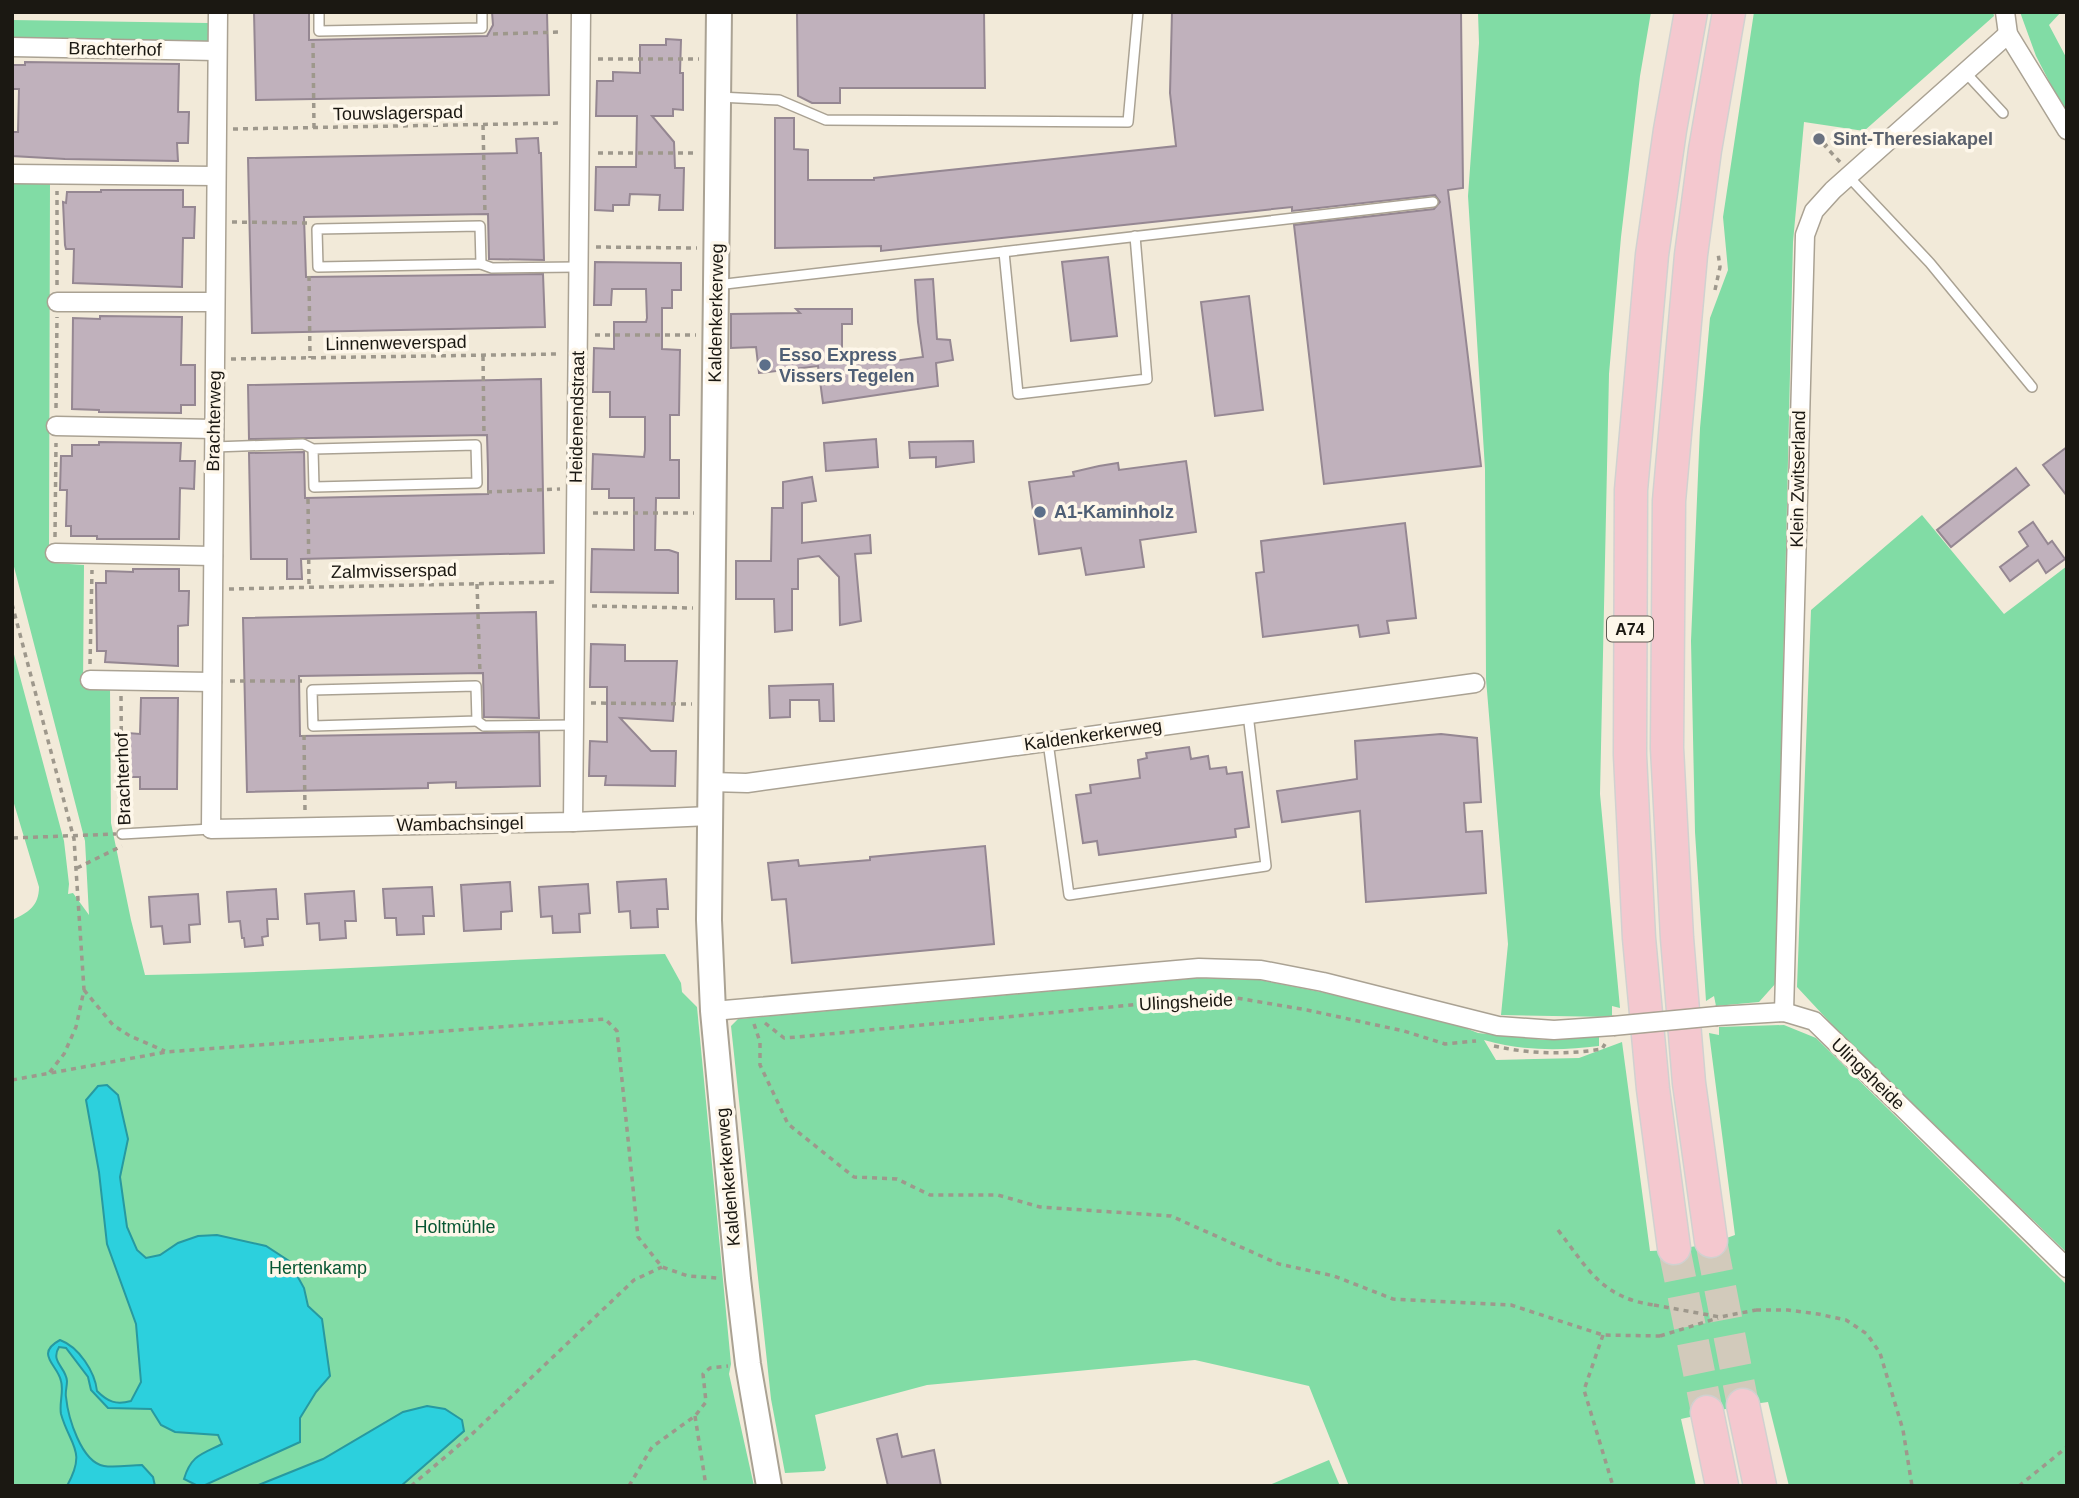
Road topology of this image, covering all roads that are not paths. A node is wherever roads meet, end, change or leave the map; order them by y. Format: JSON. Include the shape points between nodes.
{"nodes":[{"id":1,"x":218,"y":12,"type":"edge"},
{"id":2,"x":319,"y":12,"type":"edge"},
{"id":3,"x":482,"y":12,"type":"edge"},
{"id":4,"x":581,"y":12,"type":"edge"},
{"id":5,"x":719,"y":12,"type":"edge"},
{"id":6,"x":1138,"y":12,"type":"edge"},
{"id":7,"x":1691,"y":12,"type":"edge"},
{"id":8,"x":1730,"y":12,"type":"edge"},
{"id":9,"x":2005,"y":12,"type":"edge"},
{"id":10,"x":2008,"y":34,"type":"junction"},
{"id":11,"x":12,"y":47,"type":"edge"},
{"id":12,"x":218,"y":51,"type":"junction"},
{"id":13,"x":1965,"y":72,"type":"junction"},
{"id":14,"x":718,"y":97,"type":"junction"},
{"id":15,"x":2003,"y":113,"type":"dead end"},
{"id":16,"x":2067,"y":130,"type":"edge"},
{"id":17,"x":12,"y":174,"type":"edge"},
{"id":18,"x":1849,"y":175,"type":"junction"},
{"id":19,"x":216,"y":176,"type":"junction"},
{"id":20,"x":1433,"y":202,"type":"dead end"},
{"id":21,"x":1135,"y":236,"type":"junction"},
{"id":22,"x":1004,"y":252,"type":"junction"},
{"id":23,"x":481,"y":264,"type":"junction"},
{"id":24,"x":578,"y":267,"type":"junction"},
{"id":25,"x":716,"y":285,"type":"junction"},
{"id":26,"x":57,"y":302,"type":"road end"},
{"id":27,"x":215,"y":302,"type":"junction"},
{"id":28,"x":2032,"y":387,"type":"dead end"},
{"id":29,"x":56,"y":426,"type":"road end"},
{"id":30,"x":214,"y":438,"type":"junction"},
{"id":31,"x":313,"y":449,"type":"junction"},
{"id":32,"x":55,"y":553,"type":"road end"},
{"id":33,"x":213,"y":556,"type":"junction"},
{"id":34,"x":90,"y":680,"type":"road end"},
{"id":35,"x":212,"y":682,"type":"junction"},
{"id":36,"x":1475,"y":683,"type":"dead end"},
{"id":37,"x":1248,"y":714,"type":"junction"},
{"id":38,"x":477,"y":721,"type":"junction"},
{"id":39,"x":574,"y":725,"type":"junction"},
{"id":40,"x":1048,"y":741,"type":"junction"},
{"id":41,"x":711,"y":782,"type":"junction"},
{"id":42,"x":710,"y":816,"type":"junction"},
{"id":43,"x":573,"y":822,"type":"junction"},
{"id":44,"x":211,"y":829,"type":"junction"},
{"id":45,"x":119,"y":834,"type":"road end"},
{"id":46,"x":713,"y":1011,"type":"junction"},
{"id":47,"x":1784,"y":1012,"type":"junction"},
{"id":48,"x":1712,"y":1241,"type":"tunnel mouth"},
{"id":49,"x":1674,"y":1248,"type":"tunnel mouth"},
{"id":50,"x":2067,"y":1268,"type":"edge"},
{"id":51,"x":1743,"y":1405,"type":"tunnel mouth"},
{"id":52,"x":1707,"y":1412,"type":"tunnel mouth"},
{"id":53,"x":769,"y":1486,"type":"edge"},
{"id":54,"x":1722,"y":1486,"type":"edge"},
{"id":55,"x":1760,"y":1486,"type":"edge"}],
"edges":[{"from":1,"to":12,"type":"street","name":"Brachterweg"},
{"from":2,"to":3,"type":"lane","via":[[320,31],[482,27]]},
{"from":4,"to":24,"type":"street","name":"Heidenendstraat"},
{"from":5,"to":14,"type":"main road","name":"Kaldenkerkerweg"},
{"from":6,"to":14,"type":"lane","via":[[1128,122],[826,120],[779,100]]},
{"from":7,"to":49,"type":"highway","number":"A74","via":[[1652,256],[1631,502],[1630,755],[1639,938]]},
{"from":8,"to":48,"type":"highway","number":"A74","via":[[1691,255],[1669,500],[1667,748],[1677,938],[1689,1083]]},
{"from":9,"to":10,"type":"street"},
{"from":10,"to":13,"type":"street","name":"Klein Zwitserland"},
{"from":10,"to":16,"type":"street"},
{"from":11,"to":12,"type":"street","name":"Brachterhof"},
{"from":12,"to":19,"type":"street","name":"Brachterweg"},
{"from":13,"to":15,"type":"lane"},
{"from":13,"to":18,"type":"street","name":"Klein Zwitserland"},
{"from":14,"to":25,"type":"main road","name":"Kaldenkerkerweg"},
{"from":17,"to":19,"type":"street"},
{"from":18,"to":28,"type":"lane","via":[[1930,263]]},
{"from":18,"to":47,"type":"street","name":"Klein Zwitserland","via":[[1814,211],[1805,235]]},
{"from":19,"to":27,"type":"street","name":"Brachterweg"},
{"from":20,"to":21,"type":"lane"},
{"from":21,"to":22,"type":"lane"},
{"from":21,"to":22,"type":"lane","via":[[1147,379],[1018,394]]},
{"from":22,"to":25,"type":"lane"},
{"from":23,"to":23,"type":"lane","via":[[480,226],[317,229],[318,267]]},
{"from":23,"to":24,"type":"lane","via":[[492,268]]},
{"from":24,"to":39,"type":"street","name":"Heidenendstraat"},
{"from":25,"to":41,"type":"main road","name":"Kaldenkerkerweg"},
{"from":26,"to":27,"type":"street"},
{"from":27,"to":30,"type":"street","name":"Brachterweg"},
{"from":29,"to":30,"type":"street"},
{"from":30,"to":31,"type":"lane","via":[[303,444]]},
{"from":30,"to":33,"type":"street","name":"Brachterweg"},
{"from":31,"to":31,"type":"lane","via":[[314,487],[477,483],[476,445]]},
{"from":32,"to":33,"type":"street"},
{"from":33,"to":35,"type":"street","name":"Brachterweg"},
{"from":34,"to":35,"type":"street"},
{"from":35,"to":44,"type":"street","name":"Brachterweg"},
{"from":36,"to":37,"type":"street","name":"Kaldenkerkerweg"},
{"from":37,"to":40,"type":"street","name":"Kaldenkerkerweg"},
{"from":37,"to":40,"type":"lane","via":[[1266,866],[1069,895]]},
{"from":38,"to":38,"type":"lane","via":[[476,686],[312,690],[313,726]]},
{"from":38,"to":39,"type":"lane","via":[[484,726]]},
{"from":39,"to":43,"type":"street","name":"Heidenendstraat"},
{"from":40,"to":41,"type":"street","name":"Kaldenkerkerweg","via":[[747,783]]},
{"from":41,"to":42,"type":"main road","name":"Kaldenkerkerweg"},
{"from":42,"to":43,"type":"street","name":"Wambachsingel"},
{"from":42,"to":46,"type":"main road","name":"Kaldenkerkerweg"},
{"from":43,"to":44,"type":"street","name":"Wambachsingel"},
{"from":44,"to":45,"type":"lane","name":"Brachterhof"},
{"from":46,"to":47,"type":"street","name":"Ulingsheide","bridge":true,"via":[[1199,968],[1261,970],[1323,982],[1498,1026],[1554,1030]]},
{"from":46,"to":53,"type":"main road","name":"Kaldenkerkerweg","via":[[748,1364]]},
{"from":47,"to":50,"type":"street","name":"Ulingsheide","via":[[1814,1021]]},
{"from":51,"to":55,"type":"highway"},
{"from":52,"to":54,"type":"highway"}]}
